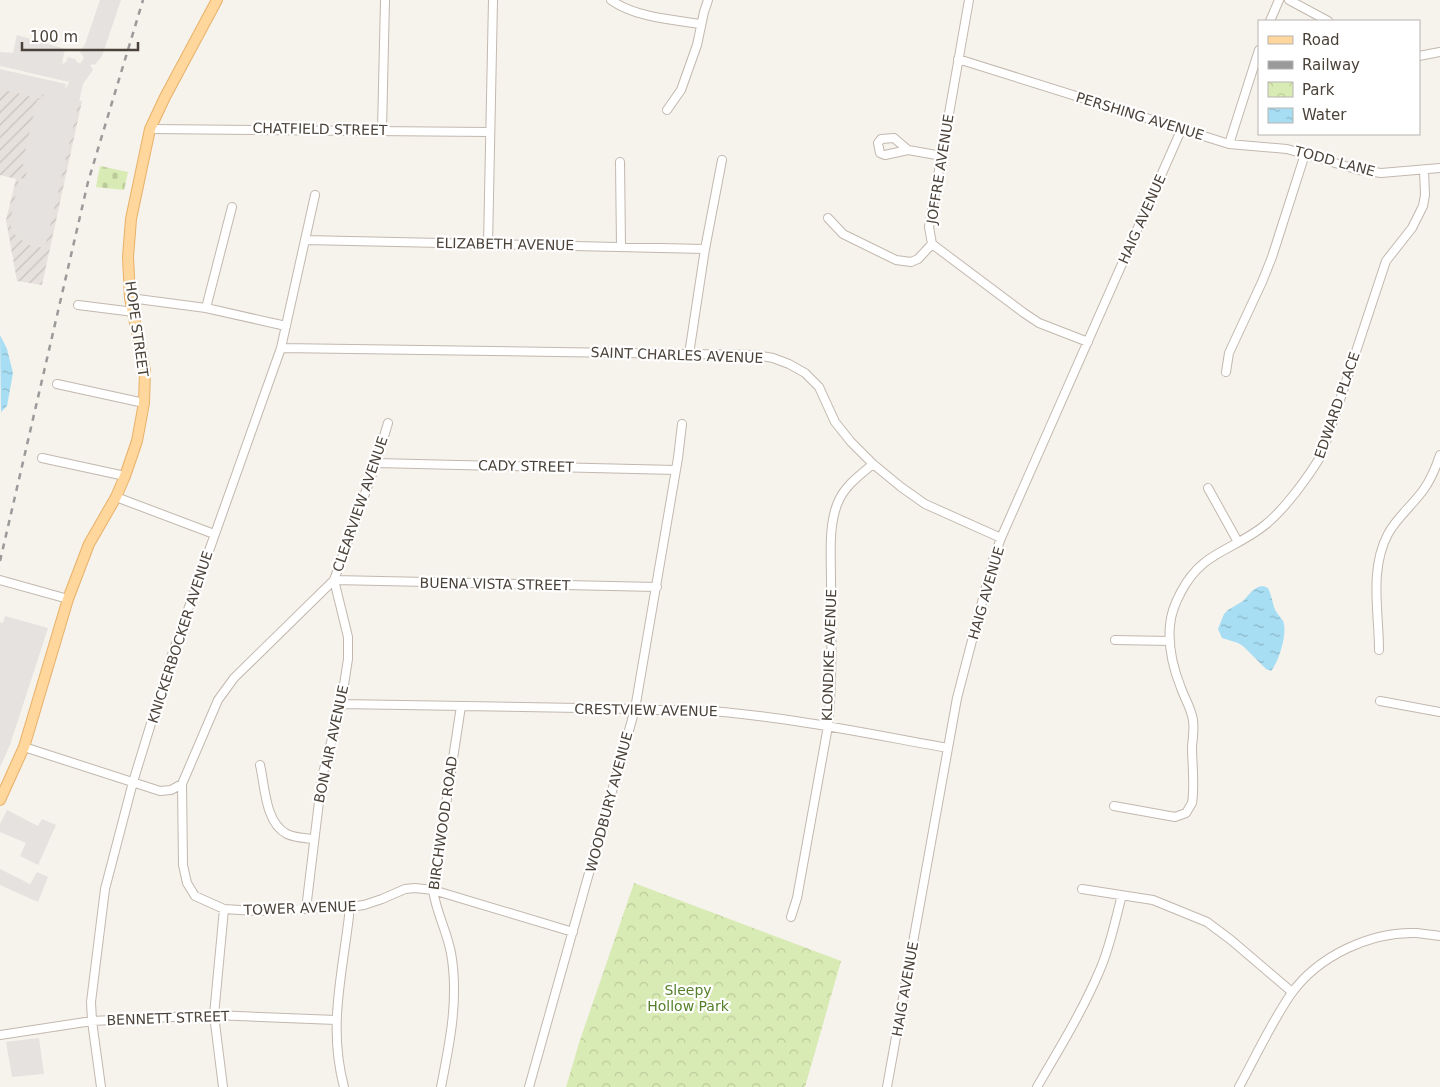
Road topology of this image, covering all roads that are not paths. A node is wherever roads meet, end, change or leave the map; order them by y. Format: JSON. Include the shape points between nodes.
{"nodes":[{"id":1,"x":217,"y":0,"type":"edge"},
{"id":2,"x":385,"y":0,"type":"edge"},
{"id":3,"x":493,"y":0,"type":"edge"},
{"id":4,"x":611,"y":0,"type":"edge"},
{"id":5,"x":708,"y":0,"type":"edge"},
{"id":6,"x":969,"y":0,"type":"edge"},
{"id":7,"x":1279,"y":0,"type":"edge"},
{"id":8,"x":1289,"y":0,"type":"edge"},
{"id":9,"x":1270,"y":20,"type":"edge"},
{"id":10,"x":1326,"y":20,"type":"edge"},
{"id":11,"x":701,"y":24,"type":"junction"},
{"id":12,"x":1440,"y":52,"type":"edge"},
{"id":13,"x":1258,"y":53,"type":"edge"},
{"id":14,"x":1420,"y":56,"type":"edge"},
{"id":15,"x":958,"y":59,"type":"junction"},
{"id":16,"x":667,"y":110,"type":"dead end"},
{"id":17,"x":1182,"y":128,"type":"junction"},
{"id":18,"x":150,"y":129,"type":"junction"},
{"id":19,"x":382,"y":130,"type":"junction"},
{"id":20,"x":490,"y":132,"type":"junction"},
{"id":21,"x":1229,"y":144,"type":"junction"},
{"id":22,"x":908,"y":150,"type":"dead end"},
{"id":23,"x":1305,"y":154,"type":"junction"},
{"id":24,"x":942,"y":156,"type":"junction"},
{"id":25,"x":722,"y":160,"type":"dead end"},
{"id":26,"x":620,"y":162,"type":"dead end"},
{"id":27,"x":1440,"y":168,"type":"edge"},
{"id":28,"x":1424,"y":170,"type":"junction"},
{"id":29,"x":315,"y":195,"type":"dead end"},
{"id":30,"x":232,"y":207,"type":"dead end"},
{"id":31,"x":828,"y":218,"type":"dead end"},
{"id":32,"x":305,"y":240,"type":"junction"},
{"id":33,"x":932,"y":244,"type":"junction"},
{"id":34,"x":488,"y":245,"type":"junction"},
{"id":35,"x":620,"y":246,"type":"junction"},
{"id":36,"x":705,"y":248,"type":"junction"},
{"id":37,"x":130,"y":298,"type":"junction"},
{"id":38,"x":78,"y":305,"type":"dead end"},
{"id":39,"x":206,"y":308,"type":"junction"},
{"id":40,"x":134,"y":312,"type":"junction"},
{"id":41,"x":286,"y":326,"type":"junction"},
{"id":42,"x":1088,"y":342,"type":"junction"},
{"id":43,"x":281,"y":348,"type":"junction"},
{"id":44,"x":689,"y":354,"type":"junction"},
{"id":45,"x":1226,"y":372,"type":"dead end"},
{"id":46,"x":57,"y":384,"type":"dead end"},
{"id":47,"x":144,"y":402,"type":"junction"},
{"id":48,"x":388,"y":423,"type":"dead end"},
{"id":49,"x":682,"y":424,"type":"dead end"},
{"id":50,"x":1440,"y":455,"type":"edge"},
{"id":51,"x":42,"y":458,"type":"dead end"},
{"id":52,"x":376,"y":463,"type":"junction"},
{"id":53,"x":873,"y":464,"type":"junction"},
{"id":54,"x":676,"y":470,"type":"junction"},
{"id":55,"x":125,"y":476,"type":"junction"},
{"id":56,"x":1208,"y":488,"type":"dead end"},
{"id":57,"x":116,"y":497,"type":"junction"},
{"id":58,"x":214,"y":534,"type":"junction"},
{"id":59,"x":1001,"y":538,"type":"junction"},
{"id":60,"x":1238,"y":542,"type":"junction"},
{"id":61,"x":0,"y":580,"type":"edge"},
{"id":62,"x":334,"y":580,"type":"junction"},
{"id":63,"x":657,"y":587,"type":"junction"},
{"id":64,"x":68,"y":599,"type":"junction"},
{"id":65,"x":1115,"y":640,"type":"dead end"},
{"id":66,"x":1170,"y":641,"type":"junction"},
{"id":67,"x":1379,"y":650,"type":"dead end"},
{"id":68,"x":1380,"y":701,"type":"dead end"},
{"id":69,"x":340,"y":704,"type":"junction"},
{"id":70,"x":461,"y":706,"type":"junction"},
{"id":71,"x":635,"y":709,"type":"junction"},
{"id":72,"x":1440,"y":712,"type":"edge"},
{"id":73,"x":828,"y":726,"type":"junction"},
{"id":74,"x":24,"y":747,"type":"junction"},
{"id":75,"x":948,"y":748,"type":"junction"},
{"id":76,"x":260,"y":765,"type":"dead end"},
{"id":77,"x":134,"y":782,"type":"junction"},
{"id":78,"x":182,"y":784,"type":"junction"},
{"id":79,"x":0,"y":800,"type":"edge"},
{"id":80,"x":1114,"y":806,"type":"dead end"},
{"id":81,"x":314,"y":839,"type":"junction"},
{"id":82,"x":1082,"y":889,"type":"dead end"},
{"id":83,"x":432,"y":890,"type":"junction"},
{"id":84,"x":1122,"y":895,"type":"junction"},
{"id":85,"x":349,"y":907,"type":"junction"},
{"id":86,"x":224,"y":909,"type":"junction"},
{"id":87,"x":306,"y":909,"type":"junction"},
{"id":88,"x":792,"y":917,"type":"dead end"},
{"id":89,"x":573,"y":932,"type":"junction"},
{"id":90,"x":1440,"y":936,"type":"edge"},
{"id":91,"x":1292,"y":992,"type":"junction"},
{"id":92,"x":214,"y":1015,"type":"junction"},
{"id":93,"x":336,"y":1020,"type":"junction"},
{"id":94,"x":92,"y":1021,"type":"junction"},
{"id":95,"x":0,"y":1035,"type":"edge"},
{"id":96,"x":101,"y":1087,"type":"edge"},
{"id":97,"x":223,"y":1087,"type":"edge"},
{"id":98,"x":344,"y":1087,"type":"edge"},
{"id":99,"x":442,"y":1087,"type":"edge"},
{"id":100,"x":529,"y":1087,"type":"edge"},
{"id":101,"x":888,"y":1087,"type":"edge"},
{"id":102,"x":1037,"y":1087,"type":"edge"},
{"id":103,"x":1239,"y":1087,"type":"edge"}],
"edges":[{"from":1,"to":18,"type":"main road","name":"HOPE STREET"},
{"from":2,"to":19,"type":"street"},
{"from":3,"to":20,"type":"street"},
{"from":4,"to":11,"type":"street","via":[[641,13]]},
{"from":5,"to":11,"type":"street"},
{"from":6,"to":15,"type":"street","name":"JOFFRE AVENUE"},
{"from":7,"to":9,"type":"street"},
{"from":8,"to":10,"type":"street"},
{"from":11,"to":16,"type":"street","via":[[682,90]]},
{"from":12,"to":14,"type":"street"},
{"from":13,"to":21,"type":"street"},
{"from":15,"to":17,"type":"street","name":"PERSHING AVENUE"},
{"from":15,"to":24,"type":"street","name":"JOFFRE AVENUE"},
{"from":17,"to":21,"type":"street","name":"PERSHING AVENUE"},
{"from":17,"to":42,"type":"street","name":"HAIG AVENUE"},
{"from":18,"to":19,"type":"street","name":"CHATFIELD STREET"},
{"from":18,"to":37,"type":"main road","name":"HOPE STREET","via":[[131,219],[128,257]]},
{"from":19,"to":20,"type":"street","name":"CHATFIELD STREET"},
{"from":20,"to":34,"type":"street"},
{"from":21,"to":23,"type":"street","name":"TODD LANE","via":[[1287,148]]},
{"from":22,"to":24,"type":"street"},
{"from":23,"to":28,"type":"street","name":"TODD LANE","via":[[1381,173]]},
{"from":23,"to":45,"type":"street","via":[[1272,257],[1229,353]]},
{"from":24,"to":33,"type":"street","name":"JOFFRE AVENUE","via":[[930,227]]},
{"from":25,"to":36,"type":"street"},
{"from":26,"to":35,"type":"street"},
{"from":27,"to":28,"type":"street","name":"TODD LANE"},
{"from":28,"to":60,"type":"street","name":"EDWARD PLACE","via":[[1423,206],[1412,228],[1386,261],[1322,454],[1279,512]]},
{"from":29,"to":32,"type":"street","name":"KNICKERBOCKER AVENUE"},
{"from":30,"to":39,"type":"street"},
{"from":31,"to":33,"type":"street","via":[[843,234],[896,260],[911,262],[918,259]]},
{"from":32,"to":34,"type":"street","name":"ELIZABETH AVENUE"},
{"from":32,"to":41,"type":"street","name":"KNICKERBOCKER AVENUE"},
{"from":33,"to":42,"type":"street","name":"JOFFRE AVENUE","via":[[1039,323]]},
{"from":34,"to":35,"type":"street","name":"ELIZABETH AVENUE"},
{"from":35,"to":36,"type":"street","name":"ELIZABETH AVENUE"},
{"from":36,"to":44,"type":"street"},
{"from":37,"to":39,"type":"street"},
{"from":37,"to":40,"type":"main road","name":"HOPE STREET"},
{"from":38,"to":40,"type":"street"},
{"from":39,"to":41,"type":"street"},
{"from":40,"to":47,"type":"main road","name":"HOPE STREET","via":[[145,371]]},
{"from":41,"to":43,"type":"street","name":"KNICKERBOCKER AVENUE"},
{"from":42,"to":59,"type":"street","name":"HAIG AVENUE"},
{"from":43,"to":44,"type":"street","name":"SAINT CHARLES AVENUE"},
{"from":43,"to":58,"type":"street","name":"KNICKERBOCKER AVENUE"},
{"from":44,"to":53,"type":"street","name":"SAINT CHARLES AVENUE","via":[[755,355],[789,364],[819,387],[836,422]]},
{"from":46,"to":47,"type":"street"},
{"from":47,"to":55,"type":"main road","name":"HOPE STREET"},
{"from":48,"to":52,"type":"street","name":"CLEARVIEW AVENUE"},
{"from":49,"to":54,"type":"street","name":"WOODBURY AVENUE"},
{"from":50,"to":67,"type":"street","via":[[1423,490],[1387,535],[1381,553],[1375,592]]},
{"from":51,"to":55,"type":"street"},
{"from":52,"to":54,"type":"street","name":"CADY STREET"},
{"from":52,"to":62,"type":"street","name":"CLEARVIEW AVENUE"},
{"from":53,"to":59,"type":"street","name":"SAINT CHARLES AVENUE","via":[[925,504]]},
{"from":53,"to":73,"type":"street","name":"KLONDIKE AVENUE","via":[[851,482],[839,501],[833,523]]},
{"from":54,"to":63,"type":"street","name":"WOODBURY AVENUE"},
{"from":55,"to":57,"type":"main road","name":"HOPE STREET"},
{"from":56,"to":60,"type":"street"},
{"from":57,"to":58,"type":"street"},
{"from":57,"to":64,"type":"main road","name":"HOPE STREET","via":[[89,544]]},
{"from":58,"to":77,"type":"street","name":"KNICKERBOCKER AVENUE","via":[[172,655]]},
{"from":59,"to":75,"type":"street","name":"HAIG AVENUE","via":[[957,698]]},
{"from":60,"to":66,"type":"street","name":"EDWARD PLACE","via":[[1211,557],[1189,577],[1173,608]]},
{"from":61,"to":64,"type":"street"},
{"from":62,"to":63,"type":"street","name":"BUENA VISTA STREET"},
{"from":62,"to":69,"type":"street","name":"BON AIR AVENUE","via":[[348,638],[348,659]]},
{"from":62,"to":78,"type":"street","name":"CLEARVIEW AVENUE","via":[[234,678],[218,700]]},
{"from":63,"to":71,"type":"street","name":"WOODBURY AVENUE"},
{"from":64,"to":74,"type":"main road","name":"HOPE STREET"},
{"from":65,"to":66,"type":"street"},
{"from":66,"to":80,"type":"street","name":"EDWARD PLACE","via":[[1175,670],[1193,721],[1192,804],[1186,813],[1175,817]]},
{"from":68,"to":72,"type":"street"},
{"from":69,"to":70,"type":"street","name":"CRESTVIEW AVENUE"},
{"from":69,"to":81,"type":"street","name":"BON AIR AVENUE","via":[[322,777]]},
{"from":70,"to":71,"type":"street","name":"CRESTVIEW AVENUE"},
{"from":70,"to":83,"type":"street","name":"BIRCHWOOD ROAD"},
{"from":71,"to":73,"type":"street","name":"CRESTVIEW AVENUE","via":[[730,712]]},
{"from":71,"to":89,"type":"street","name":"WOODBURY AVENUE"},
{"from":73,"to":75,"type":"street","name":"CRESTVIEW AVENUE"},
{"from":73,"to":88,"type":"street","name":"KLONDIKE AVENUE"},
{"from":74,"to":77,"type":"street"},
{"from":74,"to":79,"type":"main road","name":"HOPE STREET"},
{"from":75,"to":101,"type":"street","name":"HAIG AVENUE"},
{"from":76,"to":81,"type":"street","via":[[273,820],[279,828],[296,837]]},
{"from":77,"to":78,"type":"street","via":[[160,790],[171,790]]},
{"from":77,"to":94,"type":"street","name":"KNICKERBOCKER AVENUE","via":[[105,889],[91,1002]]},
{"from":78,"to":86,"type":"street","name":"TOWER AVENUE","via":[[184,874],[195,896]]},
{"from":81,"to":87,"type":"street","name":"BON AIR AVENUE"},
{"from":82,"to":84,"type":"street"},
{"from":83,"to":85,"type":"street","name":"TOWER AVENUE","via":[[405,889],[364,905]]},
{"from":83,"to":89,"type":"street","name":"TOWER AVENUE"},
{"from":83,"to":99,"type":"street","name":"BIRCHWOOD ROAD","via":[[451,952],[455,997]]},
{"from":84,"to":91,"type":"street","via":[[1153,900],[1207,922]]},
{"from":84,"to":102,"type":"street","via":[[1100,971]]},
{"from":85,"to":87,"type":"street","name":"TOWER AVENUE"},
{"from":85,"to":93,"type":"street"},
{"from":86,"to":87,"type":"street","name":"TOWER AVENUE"},
{"from":86,"to":92,"type":"street"},
{"from":89,"to":100,"type":"street","name":"WOODBURY AVENUE"},
{"from":90,"to":91,"type":"street","via":[[1397,934],[1367,941],[1324,961]]},
{"from":91,"to":103,"type":"street"},
{"from":92,"to":93,"type":"street","name":"BENNETT STREET"},
{"from":92,"to":94,"type":"street","name":"BENNETT STREET"},
{"from":92,"to":97,"type":"street"},
{"from":93,"to":98,"type":"street","via":[[338,1065]]},
{"from":94,"to":95,"type":"street","name":"BENNETT STREET"},
{"from":94,"to":96,"type":"street","name":"KNICKERBOCKER AVENUE"}]}
